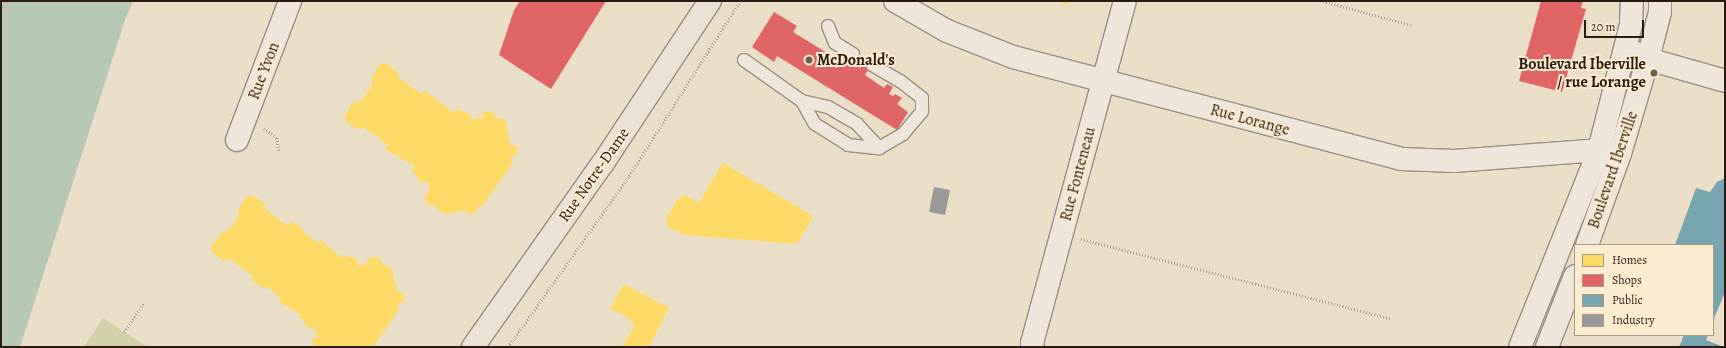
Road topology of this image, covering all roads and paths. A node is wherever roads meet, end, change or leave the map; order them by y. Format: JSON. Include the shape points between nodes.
{"nodes":[{"id":1,"x":290,"y":1,"type":"edge"},
{"id":2,"x":710,"y":1,"type":"edge"},
{"id":3,"x":740,"y":1,"type":"edge"},
{"id":4,"x":895,"y":1,"type":"edge"},
{"id":5,"x":1125,"y":1,"type":"edge"},
{"id":6,"x":1323,"y":1,"type":"edge"},
{"id":7,"x":1632,"y":1,"type":"edge"},
{"id":8,"x":1660,"y":1,"type":"edge"},
{"id":9,"x":1411,"y":25,"type":"dead end"},
{"id":10,"x":828,"y":26,"type":"dead end"},
{"id":11,"x":1625,"y":48,"type":"junction"},
{"id":12,"x":853,"y":54,"type":"dead end"},
{"id":13,"x":1648,"y":59,"type":"junction"},
{"id":14,"x":744,"y":60,"type":"dead end"},
{"id":15,"x":872,"y":65,"type":"dead end"},
{"id":16,"x":1725,"y":81,"type":"edge"},
{"id":17,"x":1103,"y":82,"type":"junction"},
{"id":18,"x":802,"y":101,"type":"junction"},
{"id":19,"x":245,"y":118,"type":"junction"},
{"id":20,"x":237,"y":140,"type":"dead end"},
{"id":21,"x":879,"y":148,"type":"junction"},
{"id":22,"x":1599,"y":150,"type":"junction"},
{"id":23,"x":279,"y":151,"type":"dead end"},
{"id":24,"x":1620,"y":154,"type":"junction"},
{"id":25,"x":1062,"y":234,"type":"junction"},
{"id":26,"x":1587,"y":244,"type":"edge"},
{"id":27,"x":1574,"y":279,"type":"edge"},
{"id":28,"x":144,"y":302,"type":"dead end"},
{"id":29,"x":1392,"y":319,"type":"dead end"},
{"id":30,"x":124,"y":332,"type":"dead end"},
{"id":31,"x":473,"y":347,"type":"edge"},
{"id":32,"x":508,"y":347,"type":"edge"},
{"id":33,"x":1033,"y":347,"type":"edge"},
{"id":34,"x":1520,"y":347,"type":"edge"},
{"id":35,"x":1547,"y":347,"type":"edge"}],
"edges":[{"from":1,"to":19,"type":"street","name":"Rue Yvon"},
{"from":2,"to":31,"type":"main road","name":"Rue Notre-Dame","via":[[603,164]]},
{"from":3,"to":32,"type":"path","name":"Rue Notre-Dame","via":[[629,176]]},
{"from":4,"to":17,"type":"street","name":"Rue Lorange","via":[[947,31],[1013,57]]},
{"from":5,"to":17,"type":"street","name":"Rue Fonteneau"},
{"from":6,"to":9,"type":"path"},
{"from":7,"to":11,"type":"street","name":"Boulevard Iberville","via":[[1631,24]]},
{"from":8,"to":13,"type":"street","name":"Boulevard Iberville","via":[[1660,12]]},
{"from":10,"to":12,"type":"lane","via":[[835,44]]},
{"from":11,"to":13,"type":"street"},
{"from":11,"to":22,"type":"street","name":"Boulevard Iberville"},
{"from":13,"to":16,"type":"street"},
{"from":13,"to":24,"type":"street","name":"Boulevard Iberville"},
{"from":14,"to":18,"type":"lane"},
{"from":15,"to":21,"type":"lane","via":[[900,81],[922,98],[922,111],[902,134]]},
{"from":17,"to":22,"type":"street","name":"Rue Lorange","via":[[1401,159],[1454,161]]},
{"from":17,"to":25,"type":"street","name":"Rue Fonteneau"},
{"from":18,"to":21,"type":"lane","via":[[828,106],[851,121]]},
{"from":18,"to":21,"type":"lane","via":[[815,124],[848,145]]},
{"from":19,"to":20,"type":"street","name":"Rue Yvon"},
{"from":19,"to":23,"type":"path","via":[[270,131],[277,138]]},
{"from":22,"to":24,"type":"street","name":"Rue Lorange"},
{"from":22,"to":34,"type":"street","name":"Boulevard Iberville"},
{"from":24,"to":26,"type":"street","name":"Boulevard Iberville"},
{"from":25,"to":29,"type":"path"},
{"from":25,"to":33,"type":"street","name":"Rue Fonteneau"},
{"from":27,"to":35,"type":"street"},
{"from":28,"to":30,"type":"path"}]}
